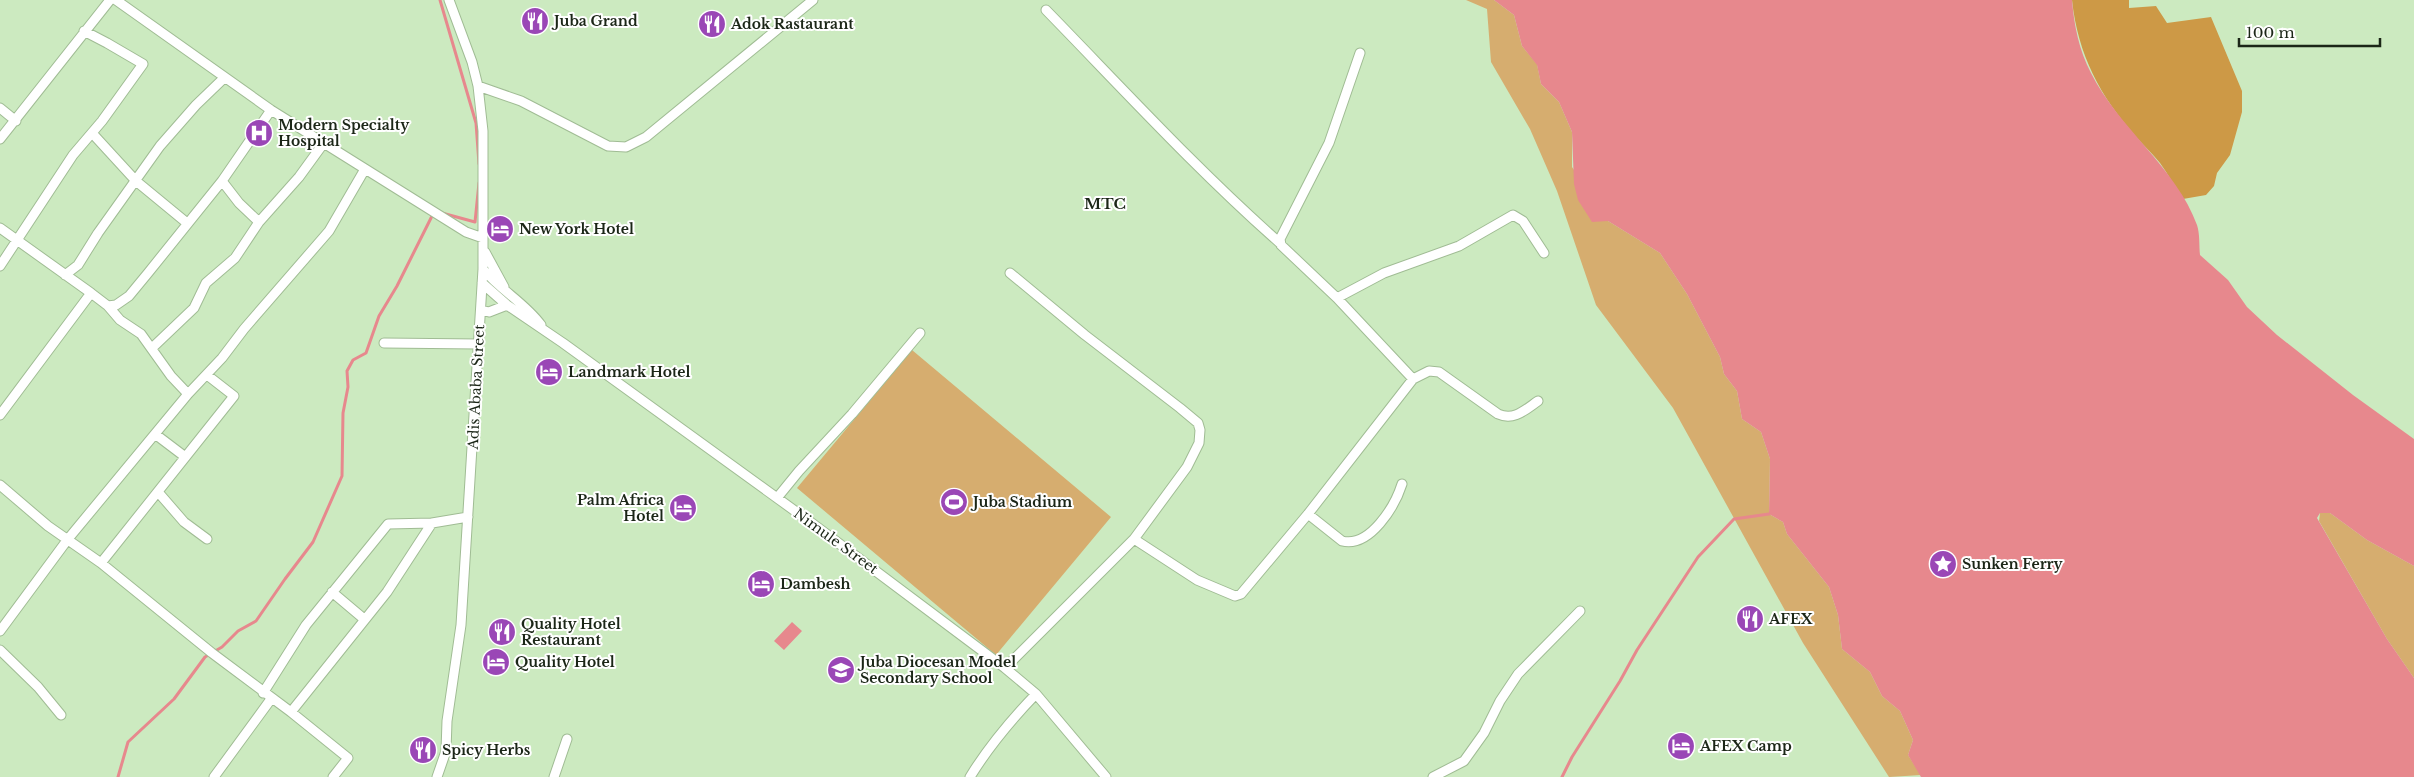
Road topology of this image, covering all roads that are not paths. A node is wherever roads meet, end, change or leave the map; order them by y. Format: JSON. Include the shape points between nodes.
{"nodes":[{"id":1,"x":110,"y":0,"type":"edge"},
{"id":2,"x":116,"y":0,"type":"edge"},
{"id":3,"x":449,"y":0,"type":"edge"},
{"id":4,"x":813,"y":0,"type":"edge"},
{"id":5,"x":1046,"y":10,"type":"dead end"},
{"id":6,"x":84,"y":31,"type":"junction"},
{"id":7,"x":1360,"y":53,"type":"dead end"},
{"id":8,"x":224,"y":78,"type":"junction"},
{"id":9,"x":478,"y":86,"type":"junction"},
{"id":10,"x":0,"y":108,"type":"edge"},
{"id":11,"x":270,"y":110,"type":"junction"},
{"id":12,"x":16,"y":121,"type":"junction"},
{"id":13,"x":92,"y":133,"type":"junction"},
{"id":14,"x":0,"y":139,"type":"edge"},
{"id":15,"x":324,"y":144,"type":"junction"},
{"id":16,"x":365,"y":169,"type":"junction"},
{"id":17,"x":136,"y":181,"type":"junction"},
{"id":18,"x":222,"y":181,"type":"junction"},
{"id":19,"x":259,"y":222,"type":"junction"},
{"id":20,"x":187,"y":223,"type":"junction"},
{"id":21,"x":0,"y":228,"type":"edge"},
{"id":22,"x":483,"y":238,"type":"junction"},
{"id":23,"x":17,"y":241,"type":"junction"},
{"id":24,"x":1281,"y":244,"type":"junction"},
{"id":25,"x":483,"y":249,"type":"junction"},
{"id":26,"x":1544,"y":253,"type":"dead end"},
{"id":27,"x":0,"y":266,"type":"edge"},
{"id":28,"x":483,"y":269,"type":"junction"},
{"id":29,"x":1010,"y":272,"type":"dead end"},
{"id":30,"x":65,"y":275,"type":"junction"},
{"id":31,"x":482,"y":283,"type":"junction"},
{"id":32,"x":505,"y":289,"type":"junction"},
{"id":33,"x":91,"y":293,"type":"junction"},
{"id":34,"x":1336,"y":298,"type":"junction"},
{"id":35,"x":507,"y":305,"type":"junction"},
{"id":36,"x":108,"y":306,"type":"junction"},
{"id":37,"x":481,"y":310,"type":"junction"},
{"id":38,"x":544,"y":330,"type":"junction"},
{"id":39,"x":920,"y":333,"type":"dead end"},
{"id":40,"x":384,"y":343,"type":"dead end"},
{"id":41,"x":478,"y":344,"type":"junction"},
{"id":42,"x":152,"y":348,"type":"junction"},
{"id":43,"x":207,"y":376,"type":"junction"},
{"id":44,"x":1413,"y":380,"type":"junction"},
{"id":45,"x":188,"y":394,"type":"junction"},
{"id":46,"x":1538,"y":401,"type":"dead end"},
{"id":47,"x":0,"y":415,"type":"edge"},
{"id":48,"x":155,"y":434,"type":"junction"},
{"id":49,"x":184,"y":456,"type":"junction"},
{"id":50,"x":0,"y":484,"type":"edge"},
{"id":51,"x":1402,"y":484,"type":"dead end"},
{"id":52,"x":158,"y":492,"type":"junction"},
{"id":53,"x":777,"y":498,"type":"junction"},
{"id":54,"x":1308,"y":514,"type":"junction"},
{"id":55,"x":468,"y":517,"type":"junction"},
{"id":56,"x":432,"y":523,"type":"junction"},
{"id":57,"x":68,"y":539,"type":"junction"},
{"id":58,"x":207,"y":539,"type":"dead end"},
{"id":59,"x":1134,"y":539,"type":"junction"},
{"id":60,"x":102,"y":563,"type":"junction"},
{"id":61,"x":332,"y":592,"type":"junction"},
{"id":62,"x":1580,"y":611,"type":"dead end"},
{"id":63,"x":364,"y":620,"type":"junction"},
{"id":64,"x":0,"y":631,"type":"edge"},
{"id":65,"x":0,"y":650,"type":"edge"},
{"id":66,"x":1005,"y":668,"type":"junction"},
{"id":67,"x":263,"y":692,"type":"junction"},
{"id":68,"x":1036,"y":694,"type":"junction"},
{"id":69,"x":271,"y":699,"type":"junction"},
{"id":70,"x":291,"y":712,"type":"junction"},
{"id":71,"x":61,"y":715,"type":"dead end"},
{"id":72,"x":567,"y":739,"type":"dead end"},
{"id":73,"x":214,"y":777,"type":"edge"},
{"id":74,"x":333,"y":777,"type":"edge"},
{"id":75,"x":437,"y":777,"type":"edge"},
{"id":76,"x":554,"y":777,"type":"edge"},
{"id":77,"x":970,"y":777,"type":"edge"},
{"id":78,"x":1106,"y":777,"type":"edge"},
{"id":79,"x":1433,"y":777,"type":"edge"}],
"edges":[{"from":1,"to":6,"type":"street"},
{"from":2,"to":8,"type":"street"},
{"from":3,"to":9,"type":"street","name":"Adis Ababa Street"},
{"from":4,"to":9,"type":"street","via":[[646,137],[626,147],[608,146],[521,101]]},
{"from":5,"to":24,"type":"street","via":[[1248,215]]},
{"from":6,"to":12,"type":"street"},
{"from":6,"to":13,"type":"street","via":[[142,64]]},
{"from":7,"to":24,"type":"street","via":[[1329,143],[1282,233]]},
{"from":8,"to":11,"type":"street"},
{"from":8,"to":17,"type":"street","via":[[169,134]]},
{"from":9,"to":22,"type":"street","name":"Adis Ababa Street","via":[[483,132]]},
{"from":10,"to":12,"type":"street"},
{"from":11,"to":15,"type":"street"},
{"from":11,"to":18,"type":"street"},
{"from":12,"to":14,"type":"street"},
{"from":13,"to":17,"type":"street"},
{"from":13,"to":23,"type":"street","via":[[73,155]]},
{"from":15,"to":16,"type":"street"},
{"from":15,"to":19,"type":"street"},
{"from":16,"to":22,"type":"street","via":[[466,232]]},
{"from":16,"to":43,"type":"street","via":[[329,231]]},
{"from":17,"to":20,"type":"street"},
{"from":17,"to":30,"type":"street","via":[[78,265]]},
{"from":18,"to":19,"type":"street"},
{"from":18,"to":20,"type":"street"},
{"from":19,"to":42,"type":"street","via":[[234,258],[206,283],[194,308]]},
{"from":20,"to":36,"type":"street","via":[[128,296],[116,305]]},
{"from":21,"to":23,"type":"street"},
{"from":22,"to":25,"type":"street","name":"Adis Ababa Street"},
{"from":23,"to":27,"type":"street"},
{"from":23,"to":30,"type":"street"},
{"from":24,"to":34,"type":"street"},
{"from":25,"to":28,"type":"street","name":"Adis Ababa Street"},
{"from":25,"to":32,"type":"street"},
{"from":26,"to":34,"type":"street","via":[[1523,221],[1513,216],[1459,246],[1384,273]]},
{"from":28,"to":31,"type":"street","name":"Adis Ababa Street"},
{"from":28,"to":32,"type":"street","name":"Nimule Street"},
{"from":29,"to":59,"type":"street","via":[[1084,335],[1198,423],[1199,443],[1187,467]]},
{"from":30,"to":33,"type":"street"},
{"from":31,"to":35,"type":"street","name":"Nimule Street"},
{"from":31,"to":37,"type":"street","name":"Adis Ababa Street"},
{"from":32,"to":38,"type":"street","name":"Nimule Street"},
{"from":33,"to":36,"type":"street"},
{"from":33,"to":47,"type":"street"},
{"from":34,"to":44,"type":"street"},
{"from":35,"to":37,"type":"street","via":[[489,312]]},
{"from":35,"to":38,"type":"street","name":"Nimule Street"},
{"from":36,"to":42,"type":"street"},
{"from":37,"to":41,"type":"street","name":"Adis Ababa Street"},
{"from":38,"to":53,"type":"street","name":"Nimule Street"},
{"from":39,"to":53,"type":"street"},
{"from":40,"to":41,"type":"street"},
{"from":41,"to":55,"type":"street","name":"Adis Ababa Street"},
{"from":42,"to":45,"type":"street"},
{"from":43,"to":45,"type":"street"},
{"from":43,"to":49,"type":"street","via":[[234,396]]},
{"from":44,"to":46,"type":"street","via":[[1429,371],[1439,372],[1504,416],[1515,416]]},
{"from":44,"to":54,"type":"street"},
{"from":45,"to":48,"type":"street"},
{"from":48,"to":49,"type":"street"},
{"from":48,"to":57,"type":"street"},
{"from":49,"to":52,"type":"street"},
{"from":50,"to":57,"type":"street"},
{"from":51,"to":54,"type":"street","via":[[1397,500],[1385,517],[1358,541],[1342,541]]},
{"from":52,"to":58,"type":"street","via":[[184,522]]},
{"from":52,"to":60,"type":"street"},
{"from":53,"to":66,"type":"street","name":"Nimule Street"},
{"from":54,"to":59,"type":"street","via":[[1241,594],[1235,596],[1197,580]]},
{"from":55,"to":56,"type":"street"},
{"from":55,"to":75,"type":"street","name":"Adis Ababa Street","via":[[461,625],[446,750]]},
{"from":56,"to":61,"type":"street","via":[[390,522]]},
{"from":56,"to":63,"type":"street","via":[[387,592]]},
{"from":57,"to":60,"type":"street"},
{"from":57,"to":64,"type":"street"},
{"from":59,"to":66,"type":"street"},
{"from":60,"to":67,"type":"street"},
{"from":61,"to":63,"type":"street"},
{"from":61,"to":67,"type":"street","via":[[306,625]]},
{"from":62,"to":79,"type":"street","via":[[1518,674],[1484,733],[1464,760]]},
{"from":63,"to":70,"type":"street"},
{"from":65,"to":71,"type":"street","via":[[33,681]]},
{"from":66,"to":68,"type":"street","name":"Nimule Street"},
{"from":67,"to":69,"type":"street"},
{"from":68,"to":77,"type":"street","via":[[999,735]]},
{"from":68,"to":78,"type":"street","name":"Nimule Street"},
{"from":69,"to":70,"type":"street"},
{"from":69,"to":73,"type":"street"},
{"from":70,"to":74,"type":"street","via":[[348,758]]},
{"from":72,"to":76,"type":"street"}]}
